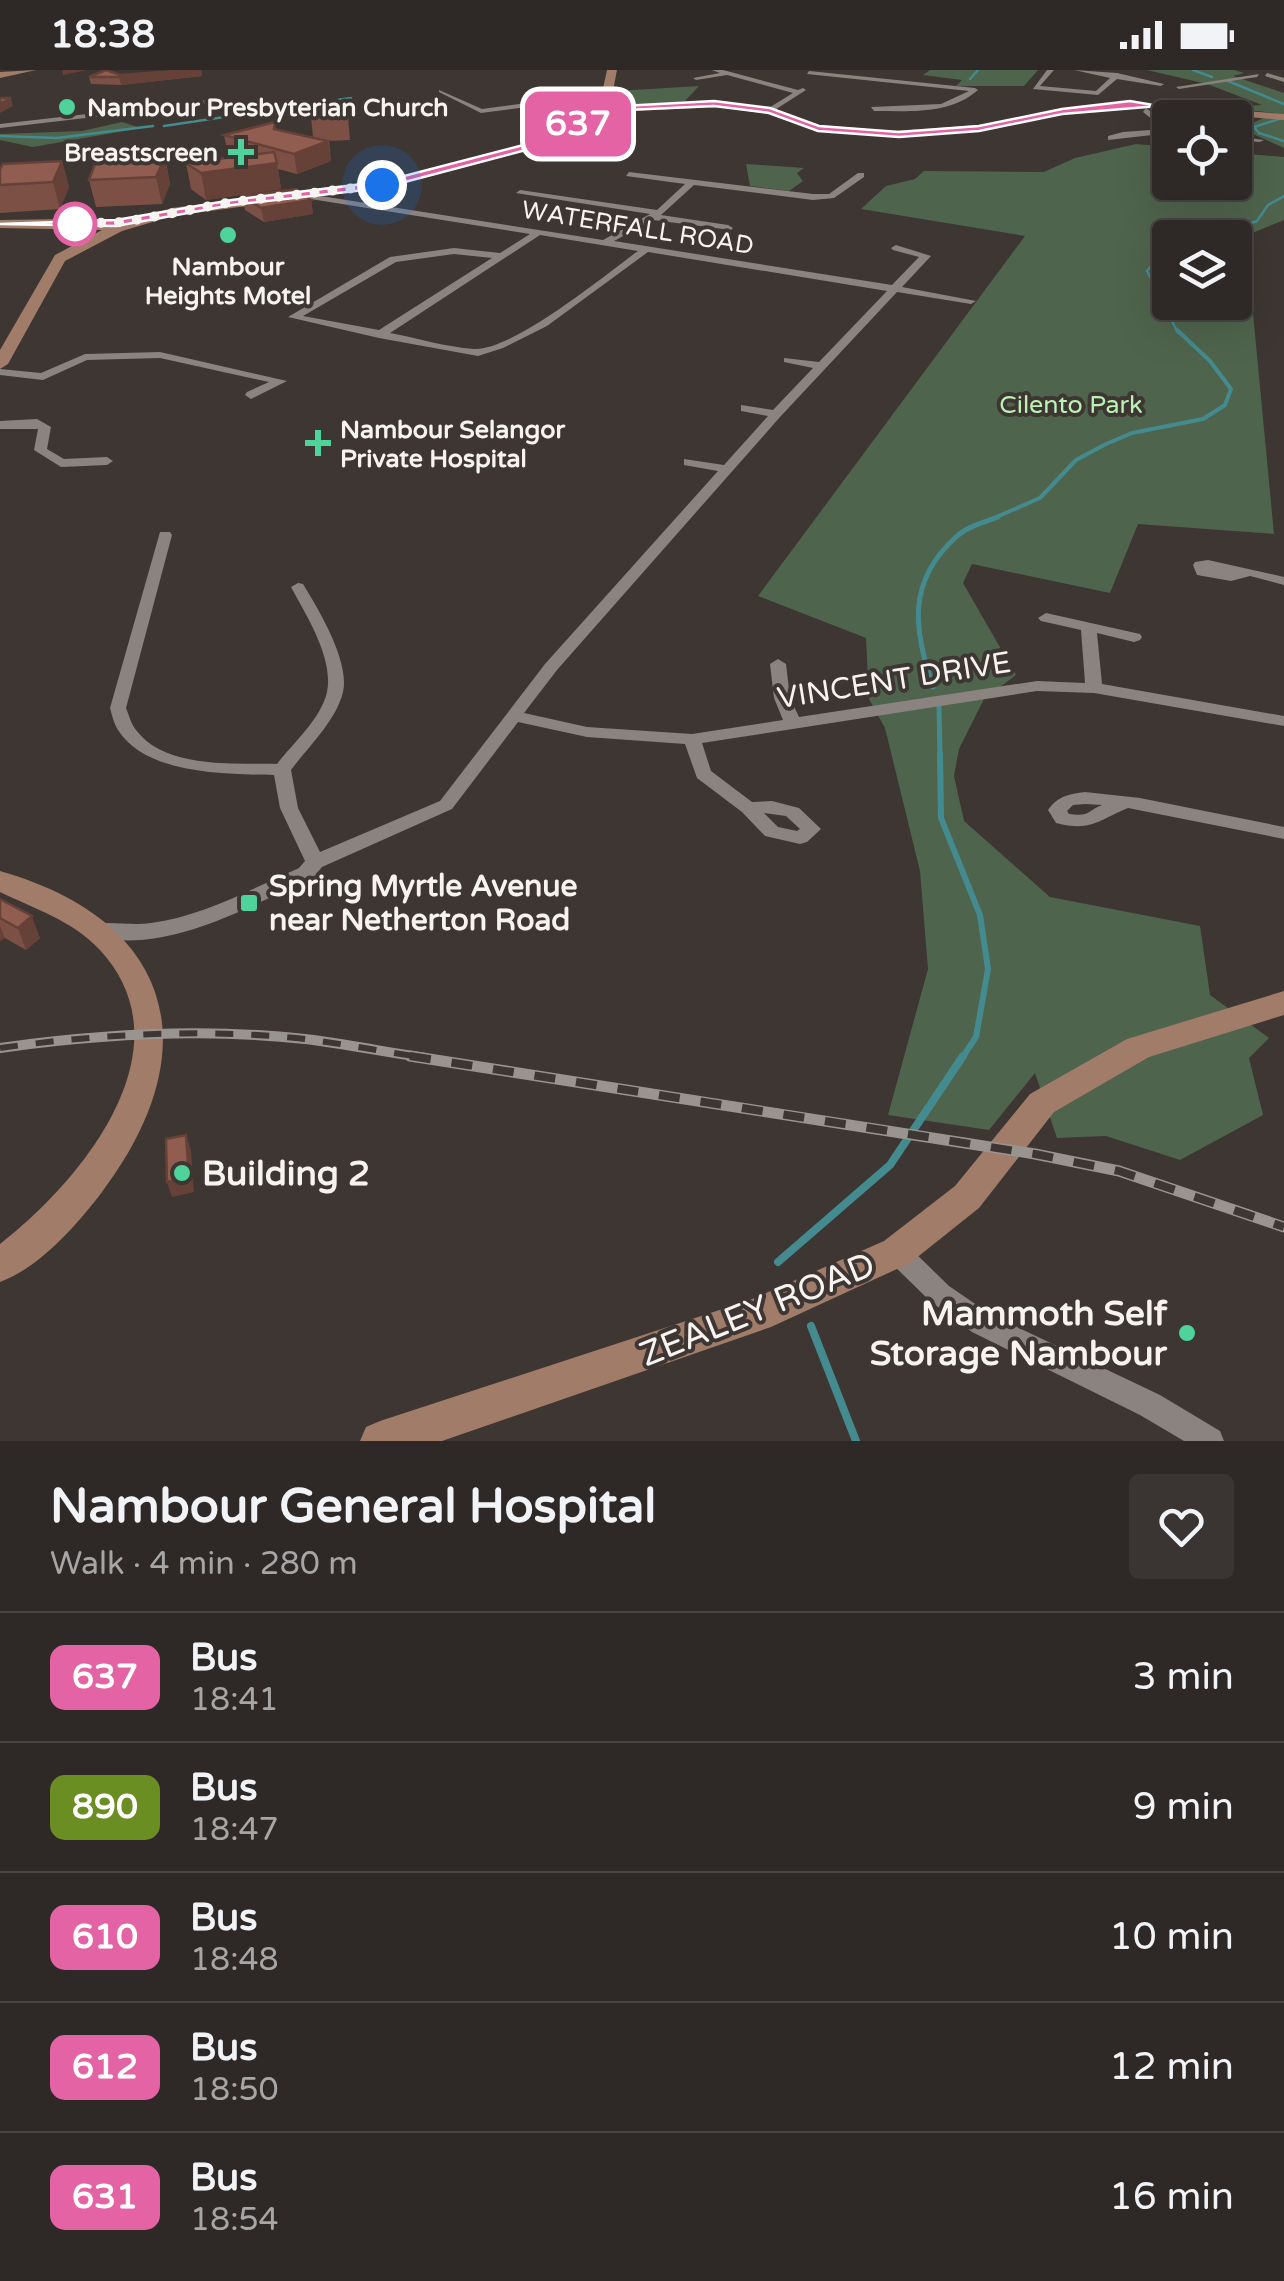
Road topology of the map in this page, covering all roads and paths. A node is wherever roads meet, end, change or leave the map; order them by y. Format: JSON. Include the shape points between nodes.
{"nodes":[{"id":1,"x":31,"y":70,"type":"edge"},
{"id":2,"x":612,"y":70,"type":"edge"},
{"id":3,"x":715,"y":70,"type":"edge"},
{"id":4,"x":1051,"y":70,"type":"edge"},
{"id":5,"x":1076,"y":70,"type":"edge"},
{"id":6,"x":1252,"y":72,"type":"edge"},
{"id":7,"x":1270,"y":72,"type":"edge"},
{"id":8,"x":831,"y":73,"type":"edge"},
{"id":9,"x":0,"y":75,"type":"edge"},
{"id":10,"x":724,"y":75,"type":"junction"},
{"id":11,"x":1118,"y":75,"type":"junction"},
{"id":12,"x":696,"y":78,"type":"dead end"},
{"id":13,"x":1284,"y":80,"type":"edge"},
{"id":14,"x":1167,"y":86,"type":"junction"},
{"id":15,"x":441,"y":91,"type":"dead end"},
{"id":16,"x":799,"y":93,"type":"junction"},
{"id":17,"x":214,"y":101,"type":"dead end"},
{"id":18,"x":1142,"y":101,"type":"junction"},
{"id":19,"x":604,"y":109,"type":"junction"},
{"id":20,"x":874,"y":109,"type":"dead end"},
{"id":21,"x":770,"y":111,"type":"junction"},
{"id":22,"x":1152,"y":112,"type":"edge"},
{"id":23,"x":1284,"y":117,"type":"edge"},
{"id":24,"x":0,"y":126,"type":"edge"},
{"id":25,"x":1152,"y":132,"type":"edge"},
{"id":26,"x":1111,"y":138,"type":"dead end"},
{"id":27,"x":1252,"y":139,"type":"edge"},
{"id":28,"x":1260,"y":140,"type":"dead end"},
{"id":29,"x":629,"y":174,"type":"dead end"},
{"id":30,"x":862,"y":174,"type":"dead end"},
{"id":31,"x":691,"y":183,"type":"junction"},
{"id":32,"x":520,"y":193,"type":"dead end"},
{"id":33,"x":298,"y":194,"type":"junction"},
{"id":34,"x":656,"y":215,"type":"junction"},
{"id":35,"x":136,"y":221,"type":"junction"},
{"id":36,"x":0,"y":224,"type":"edge"},
{"id":37,"x":88,"y":224,"type":"junction"},
{"id":38,"x":117,"y":228,"type":"junction"},
{"id":39,"x":728,"y":228,"type":"dead end"},
{"id":40,"x":536,"y":234,"type":"junction"},
{"id":41,"x":602,"y":244,"type":"junction"},
{"id":42,"x":896,"y":248,"type":"dead end"},
{"id":43,"x":644,"y":251,"type":"junction"},
{"id":44,"x":502,"y":256,"type":"junction"},
{"id":45,"x":892,"y":288,"type":"junction"},
{"id":46,"x":972,"y":300,"type":"dead end"},
{"id":47,"x":379,"y":335,"type":"junction"},
{"id":48,"x":1,"y":360,"type":"edge"},
{"id":49,"x":788,"y":360,"type":"dead end"},
{"id":50,"x":822,"y":366,"type":"junction"},
{"id":51,"x":251,"y":395,"type":"dead end"},
{"id":52,"x":744,"y":408,"type":"dead end"},
{"id":53,"x":776,"y":414,"type":"junction"},
{"id":54,"x":0,"y":425,"type":"edge"},
{"id":55,"x":106,"y":461,"type":"dead end"},
{"id":56,"x":688,"y":462,"type":"dead end"},
{"id":57,"x":726,"y":470,"type":"junction"},
{"id":58,"x":166,"y":534,"type":"dead end"},
{"id":59,"x":1244,"y":574,"type":"dead end"},
{"id":60,"x":1284,"y":582,"type":"edge"},
{"id":61,"x":298,"y":586,"type":"dead end"},
{"id":62,"x":1046,"y":618,"type":"dead end"},
{"id":63,"x":1088,"y":627,"type":"junction"},
{"id":64,"x":1134,"y":637,"type":"dead end"},
{"id":65,"x":778,"y":664,"type":"dead end"},
{"id":66,"x":1094,"y":688,"type":"junction"},
{"id":67,"x":512,"y":716,"type":"junction"},
{"id":68,"x":1284,"y":722,"type":"edge"},
{"id":69,"x":794,"y":723,"type":"junction"},
{"id":70,"x":692,"y":739,"type":"junction"},
{"id":71,"x":282,"y":770,"type":"junction"},
{"id":72,"x":1126,"y":802,"type":"dead end"},
{"id":73,"x":748,"y":808,"type":"dead end"},
{"id":74,"x":1284,"y":833,"type":"edge"},
{"id":75,"x":315,"y":862,"type":"junction"},
{"id":76,"x":0,"y":881,"type":"edge"},
{"id":77,"x":96,"y":930,"type":"junction"},
{"id":78,"x":160,"y":932,"type":"junction"},
{"id":79,"x":125,"y":960,"type":"junction"},
{"id":80,"x":1284,"y":1002,"type":"edge"},
{"id":81,"x":897,"y":1252,"type":"junction"},
{"id":82,"x":0,"y":1266,"type":"edge"},
{"id":83,"x":380,"y":1441,"type":"edge"},
{"id":84,"x":1210,"y":1441,"type":"edge"}],
"edges":[{"from":1,"to":9,"type":"main road"},
{"from":2,"to":19,"type":"main road"},
{"from":3,"to":10,"type":"street"},
{"from":4,"to":11,"type":"street","via":[[1036,88],[1098,93]]},
{"from":5,"to":11,"type":"street"},
{"from":6,"to":7,"type":"street"},
{"from":6,"to":14,"type":"street"},
{"from":7,"to":13,"type":"street"},
{"from":8,"to":16,"type":"street"},
{"from":8,"to":20,"type":"street","via":[[975,90],[952,103]]},
{"from":10,"to":12,"type":"street"},
{"from":10,"to":16,"type":"street"},
{"from":11,"to":14,"type":"street"},
{"from":14,"to":18,"type":"street"},
{"from":15,"to":19,"type":"street","via":[[481,111],[556,101]]},
{"from":16,"to":21,"type":"street"},
{"from":17,"to":24,"type":"street"},
{"from":18,"to":21,"type":"main road","via":[[899,134],[818,128]]},
{"from":18,"to":22,"type":"street"},
{"from":18,"to":23,"type":"main road"},
{"from":19,"to":21,"type":"main road","via":[[707,103]]},
{"from":19,"to":33,"type":"main road","via":[[525,148],[382,185]]},
{"from":25,"to":26,"type":"street"},
{"from":27,"to":28,"type":"street"},
{"from":29,"to":31,"type":"street"},
{"from":30,"to":31,"type":"street","via":[[830,196],[814,197]]},
{"from":31,"to":34,"type":"street"},
{"from":32,"to":34,"type":"street"},
{"from":33,"to":35,"type":"main road"},
{"from":33,"to":40,"type":"street","name":"WATERFALL ROAD"},
{"from":34,"to":39,"type":"street"},
{"from":34,"to":41,"type":"street"},
{"from":35,"to":37,"type":"main road"},
{"from":35,"to":38,"type":"main road"},
{"from":36,"to":37,"type":"main road"},
{"from":37,"to":38,"type":"main road"},
{"from":38,"to":48,"type":"main road","via":[[60,258]]},
{"from":40,"to":41,"type":"street","name":"WATERFALL ROAD"},
{"from":40,"to":44,"type":"street"},
{"from":41,"to":43,"type":"street","name":"WATERFALL ROAD"},
{"from":42,"to":45,"type":"street","via":[[926,256]]},
{"from":43,"to":45,"type":"street","name":"WATERFALL ROAD"},
{"from":43,"to":47,"type":"street","via":[[493,350],[462,351]]},
{"from":44,"to":47,"type":"street"},
{"from":44,"to":47,"type":"street","via":[[454,252],[393,259],[293,317]]},
{"from":45,"to":46,"type":"street","name":"WATERFALL ROAD"},
{"from":45,"to":50,"type":"street"},
{"from":48,"to":51,"type":"street","via":[[43,377],[85,357],[160,356],[280,381]]},
{"from":49,"to":50,"type":"street"},
{"from":50,"to":53,"type":"street"},
{"from":52,"to":53,"type":"street"},
{"from":53,"to":57,"type":"street"},
{"from":54,"to":55,"type":"street","via":[[45,427],[40,450],[61,464]]},
{"from":56,"to":57,"type":"street"},
{"from":57,"to":67,"type":"street"},
{"from":58,"to":71,"type":"street","via":[[118,708],[126,732],[147,751],[186,763]]},
{"from":59,"to":60,"type":"street"},
{"from":61,"to":71,"type":"street","via":[[336,686]]},
{"from":62,"to":63,"type":"street"},
{"from":63,"to":64,"type":"street"},
{"from":63,"to":66,"type":"street"},
{"from":65,"to":69,"type":"street","via":[[782,698]]},
{"from":66,"to":68,"type":"street","name":"VINCENT DRIVE"},
{"from":66,"to":69,"type":"street","name":"VINCENT DRIVE","via":[[1037,686]]},
{"from":67,"to":70,"type":"street","name":"VINCENT DRIVE","via":[[587,732]]},
{"from":67,"to":75,"type":"street","via":[[446,806]]},
{"from":69,"to":70,"type":"street","name":"VINCENT DRIVE"},
{"from":70,"to":73,"type":"street","via":[[704,774]]},
{"from":71,"to":75,"type":"street","via":[[289,808]]},
{"from":72,"to":74,"type":"street"},
{"from":75,"to":78,"type":"street","via":[[306,873]]},
{"from":76,"to":77,"type":"main road"},
{"from":77,"to":78,"type":"street"},
{"from":77,"to":79,"type":"main road"},
{"from":78,"to":79,"type":"street"},
{"from":79,"to":82,"type":"main road","via":[[140,985],[149,1036],[137,1100],[97,1172]]},
{"from":80,"to":81,"type":"main road","via":[[1138,1048],[1042,1103],[967,1198]]},
{"from":81,"to":83,"type":"main road","name":"ZEALEY ROAD","via":[[758,1314]]},
{"from":81,"to":84,"type":"street","name":"ZEALEY ROAD","via":[[981,1323],[1115,1386]]}]}
